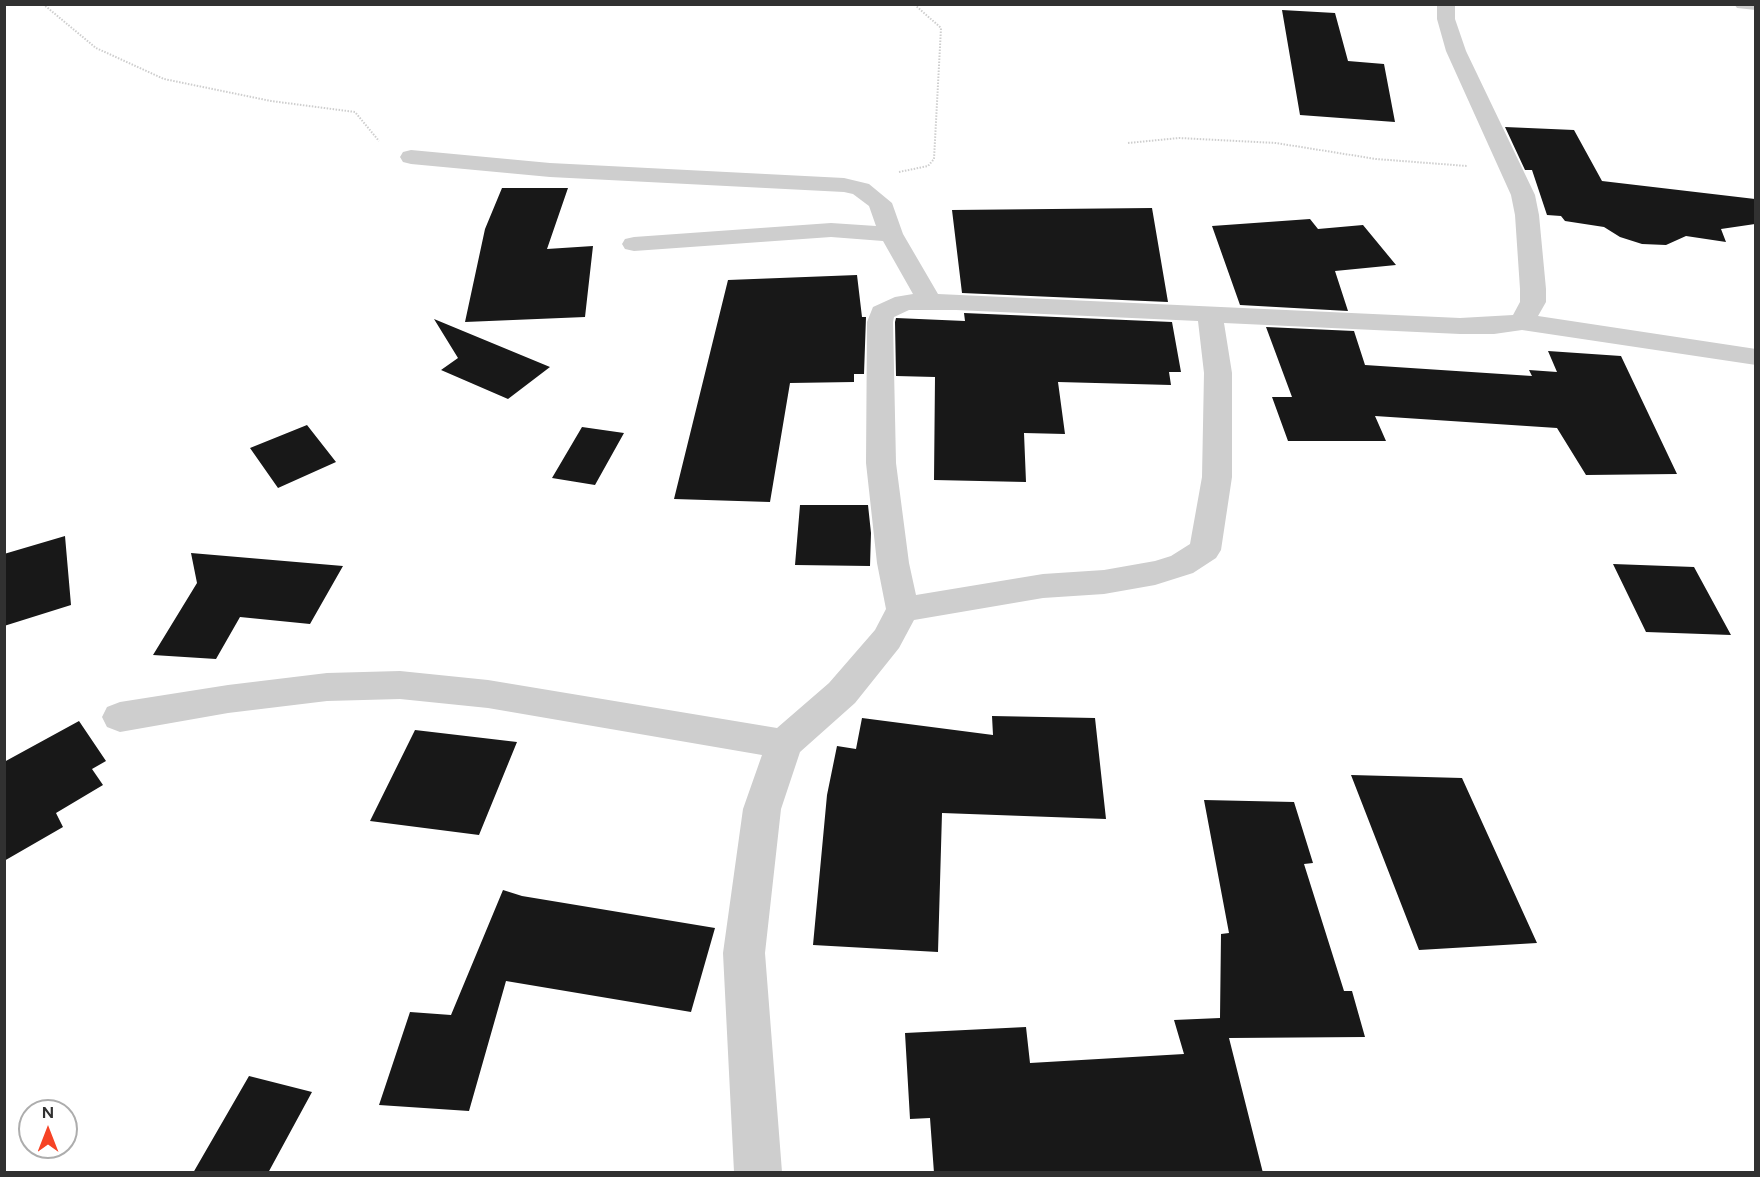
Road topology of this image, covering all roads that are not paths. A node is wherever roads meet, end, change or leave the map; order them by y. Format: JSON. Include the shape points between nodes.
{"nodes":[{"id":1,"x":1446,"y":4,"type":"edge"},
{"id":2,"x":1743,"y":4,"type":"edge"},
{"id":3,"x":1755,"y":5,"type":"edge"},
{"id":4,"x":411,"y":157,"type":"road end"},
{"id":5,"x":891,"y":234,"type":"junction"},
{"id":6,"x":634,"y":244,"type":"dead end"},
{"id":7,"x":930,"y":302,"type":"junction"},
{"id":8,"x":1210,"y":315,"type":"junction"},
{"id":9,"x":1522,"y":322,"type":"junction"},
{"id":10,"x":1755,"y":357,"type":"edge"},
{"id":11,"x":903,"y":609,"type":"junction"},
{"id":12,"x":120,"y":717,"type":"dead end"},
{"id":13,"x":784,"y":744,"type":"junction"},
{"id":14,"x":758,"y":1173,"type":"edge"}],
"edges":[{"from":1,"to":9,"type":"street","via":[[1446,19],[1456,51],[1523,195],[1533,302]]},
{"from":2,"to":3,"type":"street"},
{"from":4,"to":5,"type":"street","via":[[573,171],[844,185],[861,189],[880,203]]},
{"from":5,"to":6,"type":"street","via":[[831,230]]},
{"from":5,"to":7,"type":"street"},
{"from":7,"to":8,"type":"street"},
{"from":7,"to":11,"type":"street","via":[[894,306],[882,313],[880,322],[880,463]]},
{"from":8,"to":9,"type":"street","via":[[1460,326]]},
{"from":8,"to":11,"type":"street","via":[[1218,373],[1217,477],[1205,550],[1182,565],[1155,573]]},
{"from":9,"to":10,"type":"street"},
{"from":11,"to":13,"type":"street","via":[[887,639],[842,693]]},
{"from":12,"to":13,"type":"street","via":[[327,687],[400,685],[488,694]]},
{"from":13,"to":14,"type":"street","via":[[762,809],[744,953]]}]}
